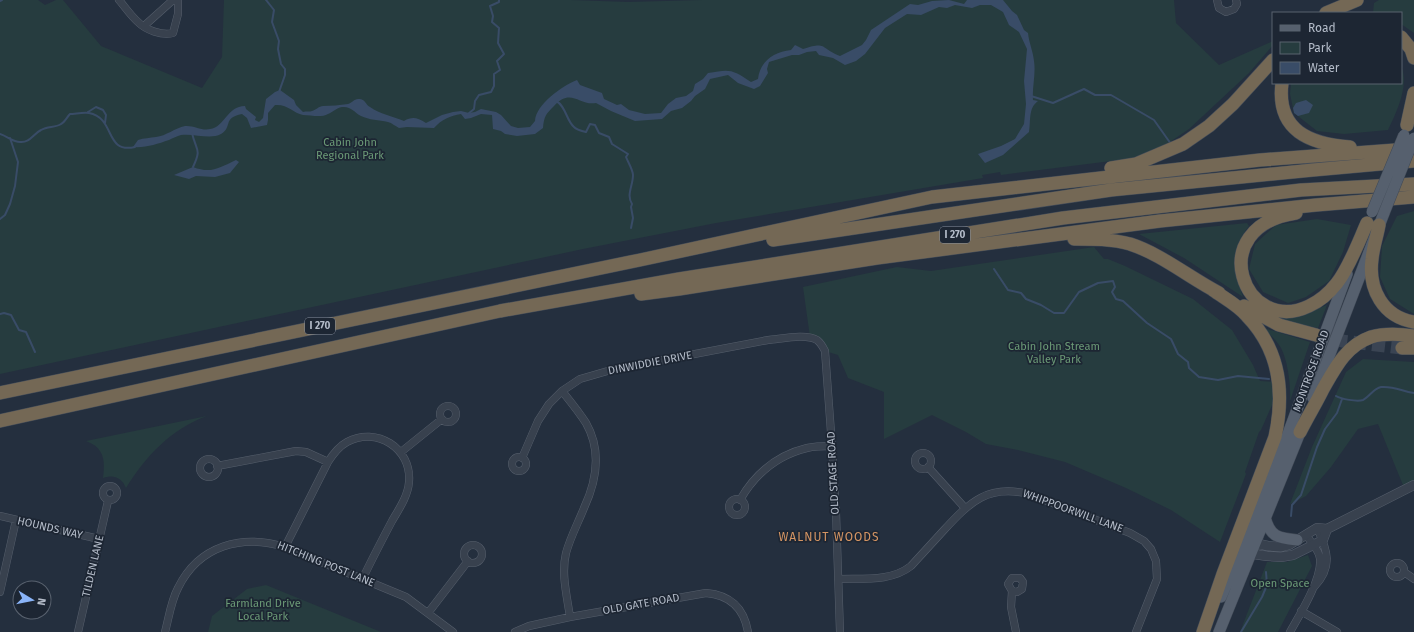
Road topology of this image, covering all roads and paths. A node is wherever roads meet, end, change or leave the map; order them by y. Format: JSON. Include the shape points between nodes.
{"nodes":[{"id":1,"x":119,"y":0,"type":"edge"},
{"id":2,"x":173,"y":0,"type":"edge"},
{"id":3,"x":178,"y":0,"type":"edge"},
{"id":4,"x":1218,"y":0,"type":"edge"},
{"id":5,"x":1236,"y":0,"type":"edge"},
{"id":6,"x":1357,"y":0,"type":"edge"},
{"id":7,"x":1328,"y":12,"type":"edge"},
{"id":8,"x":144,"y":26,"type":"junction"},
{"id":9,"x":1402,"y":38,"type":"edge"},
{"id":10,"x":1414,"y":58,"type":"edge"},
{"id":11,"x":1272,"y":61,"type":"edge"},
{"id":12,"x":1282,"y":84,"type":"edge"},
{"id":13,"x":1414,"y":93,"type":"edge"},
{"id":14,"x":1414,"y":108,"type":"edge"},
{"id":15,"x":1408,"y":132,"type":"edge"},
{"id":16,"x":1414,"y":148,"type":"edge"},
{"id":17,"x":1384,"y":150,"type":"junction"},
{"id":18,"x":1414,"y":161,"type":"edge"},
{"id":19,"x":1414,"y":184,"type":"edge"},
{"id":20,"x":1022,"y":186,"type":"junction"},
{"id":21,"x":1414,"y":197,"type":"edge"},
{"id":22,"x":1400,"y":198,"type":"junction"},
{"id":23,"x":1414,"y":200,"type":"edge"},
{"id":24,"x":1357,"y":202,"type":"junction"},
{"id":25,"x":1376,"y":218,"type":"junction"},
{"id":26,"x":1032,"y":238,"type":"junction"},
{"id":27,"x":640,"y":260,"type":"junction"},
{"id":28,"x":1213,"y":290,"type":"junction"},
{"id":29,"x":500,"y":311,"type":"junction"},
{"id":30,"x":1414,"y":322,"type":"edge"},
{"id":31,"x":1316,"y":335,"type":"tunnel mouth"},
{"id":32,"x":1414,"y":336,"type":"edge"},
{"id":33,"x":819,"y":341,"type":"joint"},
{"id":34,"x":562,"y":391,"type":"junction"},
{"id":35,"x":0,"y":392,"type":"edge"},
{"id":36,"x":442,"y":419,"type":"dead end"},
{"id":37,"x":0,"y":421,"type":"edge"},
{"id":38,"x":1300,"y":432,"type":"junction"},
{"id":39,"x":832,"y":446,"type":"junction"},
{"id":40,"x":401,"y":452,"type":"junction"},
{"id":41,"x":522,"y":458,"type":"dead end"},
{"id":42,"x":328,"y":462,"type":"junction"},
{"id":43,"x":217,"y":466,"type":"dead end"},
{"id":44,"x":928,"y":467,"type":"dead end"},
{"id":45,"x":1414,"y":485,"type":"edge"},
{"id":46,"x":108,"y":500,"type":"dead end"},
{"id":47,"x":740,"y":500,"type":"dead end"},
{"id":48,"x":965,"y":508,"type":"junction"},
{"id":49,"x":0,"y":516,"type":"edge"},
{"id":50,"x":1265,"y":517,"type":"junction"},
{"id":51,"x":16,"y":520,"type":"junction"},
{"id":52,"x":1317,"y":528,"type":"junction"},
{"id":53,"x":1328,"y":529,"type":"junction"},
{"id":54,"x":1302,"y":537,"type":"junction"},
{"id":55,"x":99,"y":539,"type":"junction"},
{"id":56,"x":1322,"y":540,"type":"junction"},
{"id":57,"x":1313,"y":545,"type":"junction"},
{"id":58,"x":285,"y":547,"type":"junction"},
{"id":59,"x":1248,"y":548,"type":"junction"},
{"id":60,"x":468,"y":560,"type":"dead end"},
{"id":61,"x":1404,"y":572,"type":"dead end"},
{"id":62,"x":363,"y":578,"type":"junction"},
{"id":63,"x":838,"y":579,"type":"junction"},
{"id":64,"x":1414,"y":579,"type":"edge"},
{"id":65,"x":1313,"y":589,"type":"junction"},
{"id":66,"x":1012,"y":591,"type":"dead end"},
{"id":67,"x":0,"y":592,"type":"edge"},
{"id":68,"x":1301,"y":611,"type":"junction"},
{"id":69,"x":428,"y":613,"type":"junction"},
{"id":70,"x":570,"y":617,"type":"junction"},
{"id":71,"x":78,"y":632,"type":"edge"},
{"id":72,"x":165,"y":632,"type":"edge"},
{"id":73,"x":453,"y":632,"type":"edge"},
{"id":74,"x":515,"y":632,"type":"edge"},
{"id":75,"x":748,"y":632,"type":"edge"},
{"id":76,"x":840,"y":632,"type":"edge"},
{"id":77,"x":1016,"y":632,"type":"edge"},
{"id":78,"x":1136,"y":632,"type":"edge"},
{"id":79,"x":1204,"y":632,"type":"edge"},
{"id":80,"x":1219,"y":632,"type":"edge"},
{"id":81,"x":1290,"y":632,"type":"edge"},
{"id":82,"x":1337,"y":632,"type":"edge"}],
"edges":[{"from":1,"to":8,"type":"street","via":[[138,23]]},
{"from":2,"to":8,"type":"street"},
{"from":3,"to":8,"type":"street","via":[[178,14],[173,33],[160,34]]},
{"from":4,"to":5,"type":"street","via":[[1219,8],[1226,12],[1234,9]]},
{"from":6,"to":7,"type":"highway"},
{"from":9,"to":10,"type":"highway","via":[[1411,49]]},
{"from":11,"to":20,"type":"highway","via":[[1209,126],[1183,144],[1136,164],[1042,179]]},
{"from":12,"to":17,"type":"highway","via":[[1280,96],[1287,118],[1303,135],[1328,144]]},
{"from":13,"to":15,"type":"highway"},
{"from":14,"to":15,"type":"main road","name":"MONTROSE ROAD"},
{"from":15,"to":25,"type":"main road","name":"MONTROSE ROAD","bridge":true},
{"from":16,"to":17,"type":"highway","number":"I 270"},
{"from":17,"to":20,"type":"highway","number":"I 270","via":[[1260,160]]},
{"from":18,"to":27,"type":"highway","number":"I 270","via":[[1111,190]]},
{"from":19,"to":29,"type":"highway","number":"I 270","via":[[1301,190],[1063,218],[679,279]]},
{"from":20,"to":27,"type":"highway","number":"I 270","via":[[932,197]]},
{"from":21,"to":22,"type":"highway","number":"I 270"},
{"from":22,"to":23,"type":"highway"},
{"from":22,"to":24,"type":"highway","number":"I 270"},
{"from":24,"to":25,"type":"highway","via":[[1287,215],[1262,225],[1253,233],[1242,253],[1241,272],[1248,289],[1259,302],[1273,310],[1284,312],[1304,308],[1324,297],[1338,282]]},
{"from":24,"to":26,"type":"highway","number":"I 270","via":[[1160,221]]},
{"from":25,"to":30,"type":"highway","via":[[1371,274],[1375,291],[1384,306],[1393,314],[1403,320]]},
{"from":25,"to":38,"type":"main road","name":"MONTROSE ROAD"},
{"from":25,"to":59,"type":"main road","name":"MONTROSE ROAD","via":[[1341,290]]},
{"from":26,"to":28,"type":"highway","via":[[1112,240],[1130,244],[1149,252]]},
{"from":26,"to":29,"type":"highway","number":"I 270","via":[[877,258],[679,289]]},
{"from":27,"to":35,"type":"highway","number":"I 270"},
{"from":28,"to":31,"type":"highway","via":[[1279,325]]},
{"from":28,"to":79,"type":"highway","via":[[1246,314],[1257,326],[1274,359],[1280,380],[1281,398],[1275,437]]},
{"from":29,"to":37,"type":"highway","number":"I 270"},
{"from":32,"to":38,"type":"highway","via":[[1381,335],[1371,337],[1352,348],[1337,365]]},
{"from":33,"to":34,"type":"street","name":"DINWIDDIE DRIVE","via":[[810,337],[768,340],[611,370],[580,379]]},
{"from":33,"to":39,"type":"street","name":"OLD STAGE ROAD","via":[[825,351]]},
{"from":34,"to":41,"type":"street","name":"DINWIDDIE DRIVE","via":[[543,412]]},
{"from":34,"to":70,"type":"street","via":[[586,422],[594,442],[596,457],[593,488],[569,542],[564,563]]},
{"from":36,"to":40,"type":"street"},
{"from":38,"to":50,"type":"main road","name":"MONTROSE ROAD"},
{"from":39,"to":47,"type":"street","via":[[797,451],[773,463],[754,481]]},
{"from":39,"to":63,"type":"street","name":"OLD STAGE ROAD"},
{"from":40,"to":42,"type":"street","via":[[384,440],[359,437],[342,445]]},
{"from":40,"to":62,"type":"street","via":[[407,465],[408,490]]},
{"from":42,"to":43,"type":"street","via":[[306,452],[296,451]]},
{"from":42,"to":58,"type":"street"},
{"from":44,"to":48,"type":"street"},
{"from":45,"to":53,"type":"street"},
{"from":46,"to":55,"type":"street","name":"TILDEN LANE"},
{"from":48,"to":63,"type":"street","name":"WHIPPOORWILL LANE","via":[[911,566],[901,573]]},
{"from":48,"to":78,"type":"street","name":"WHIPPOORWILL LANE","via":[[991,494],[1019,491],[1130,532],[1144,541],[1154,555],[1157,579]]},
{"from":49,"to":51,"type":"street","name":"HOUNDS WAY"},
{"from":50,"to":54,"type":"main road","via":[[1267,527],[1274,535],[1282,538]]},
{"from":50,"to":59,"type":"main road","name":"MONTROSE ROAD"},
{"from":51,"to":55,"type":"street","name":"HOUNDS WAY"},
{"from":51,"to":67,"type":"street"},
{"from":52,"to":53,"type":"street"},
{"from":52,"to":54,"type":"street"},
{"from":52,"to":56,"type":"street"},
{"from":53,"to":56,"type":"street"},
{"from":54,"to":57,"type":"street"},
{"from":54,"to":59,"type":"street","via":[[1281,547]]},
{"from":55,"to":71,"type":"street","name":"TILDEN LANE"},
{"from":56,"to":57,"type":"street"},
{"from":56,"to":65,"type":"street","via":[[1328,555],[1326,567],[1322,579]]},
{"from":57,"to":59,"type":"street","via":[[1293,555],[1281,557]]},
{"from":57,"to":65,"type":"street","via":[[1320,560]]},
{"from":58,"to":62,"type":"street","name":"HITCHING POST LANE"},
{"from":58,"to":72,"type":"street","name":"HITCHING POST LANE","via":[[266,542],[246,541],[224,546],[201,558],[178,586]]},
{"from":59,"to":79,"type":"main road","name":"MONTROSE ROAD"},
{"from":59,"to":80,"type":"main road","name":"MONTROSE ROAD"},
{"from":60,"to":69,"type":"street"},
{"from":61,"to":64,"type":"street"},
{"from":62,"to":69,"type":"street","name":"HITCHING POST LANE","via":[[406,597]]},
{"from":63,"to":76,"type":"street","name":"OLD STAGE ROAD"},
{"from":65,"to":68,"type":"street"},
{"from":66,"to":77,"type":"street","via":[[1011,607]]},
{"from":68,"to":81,"type":"street"},
{"from":68,"to":82,"type":"street"},
{"from":69,"to":73,"type":"street","name":"HITCHING POST LANE"},
{"from":70,"to":74,"type":"street","name":"OLD GATE ROAD","via":[[536,624]]},
{"from":70,"to":75,"type":"street","name":"OLD GATE ROAD","via":[[706,593],[724,597],[735,605],[743,614]]}]}
